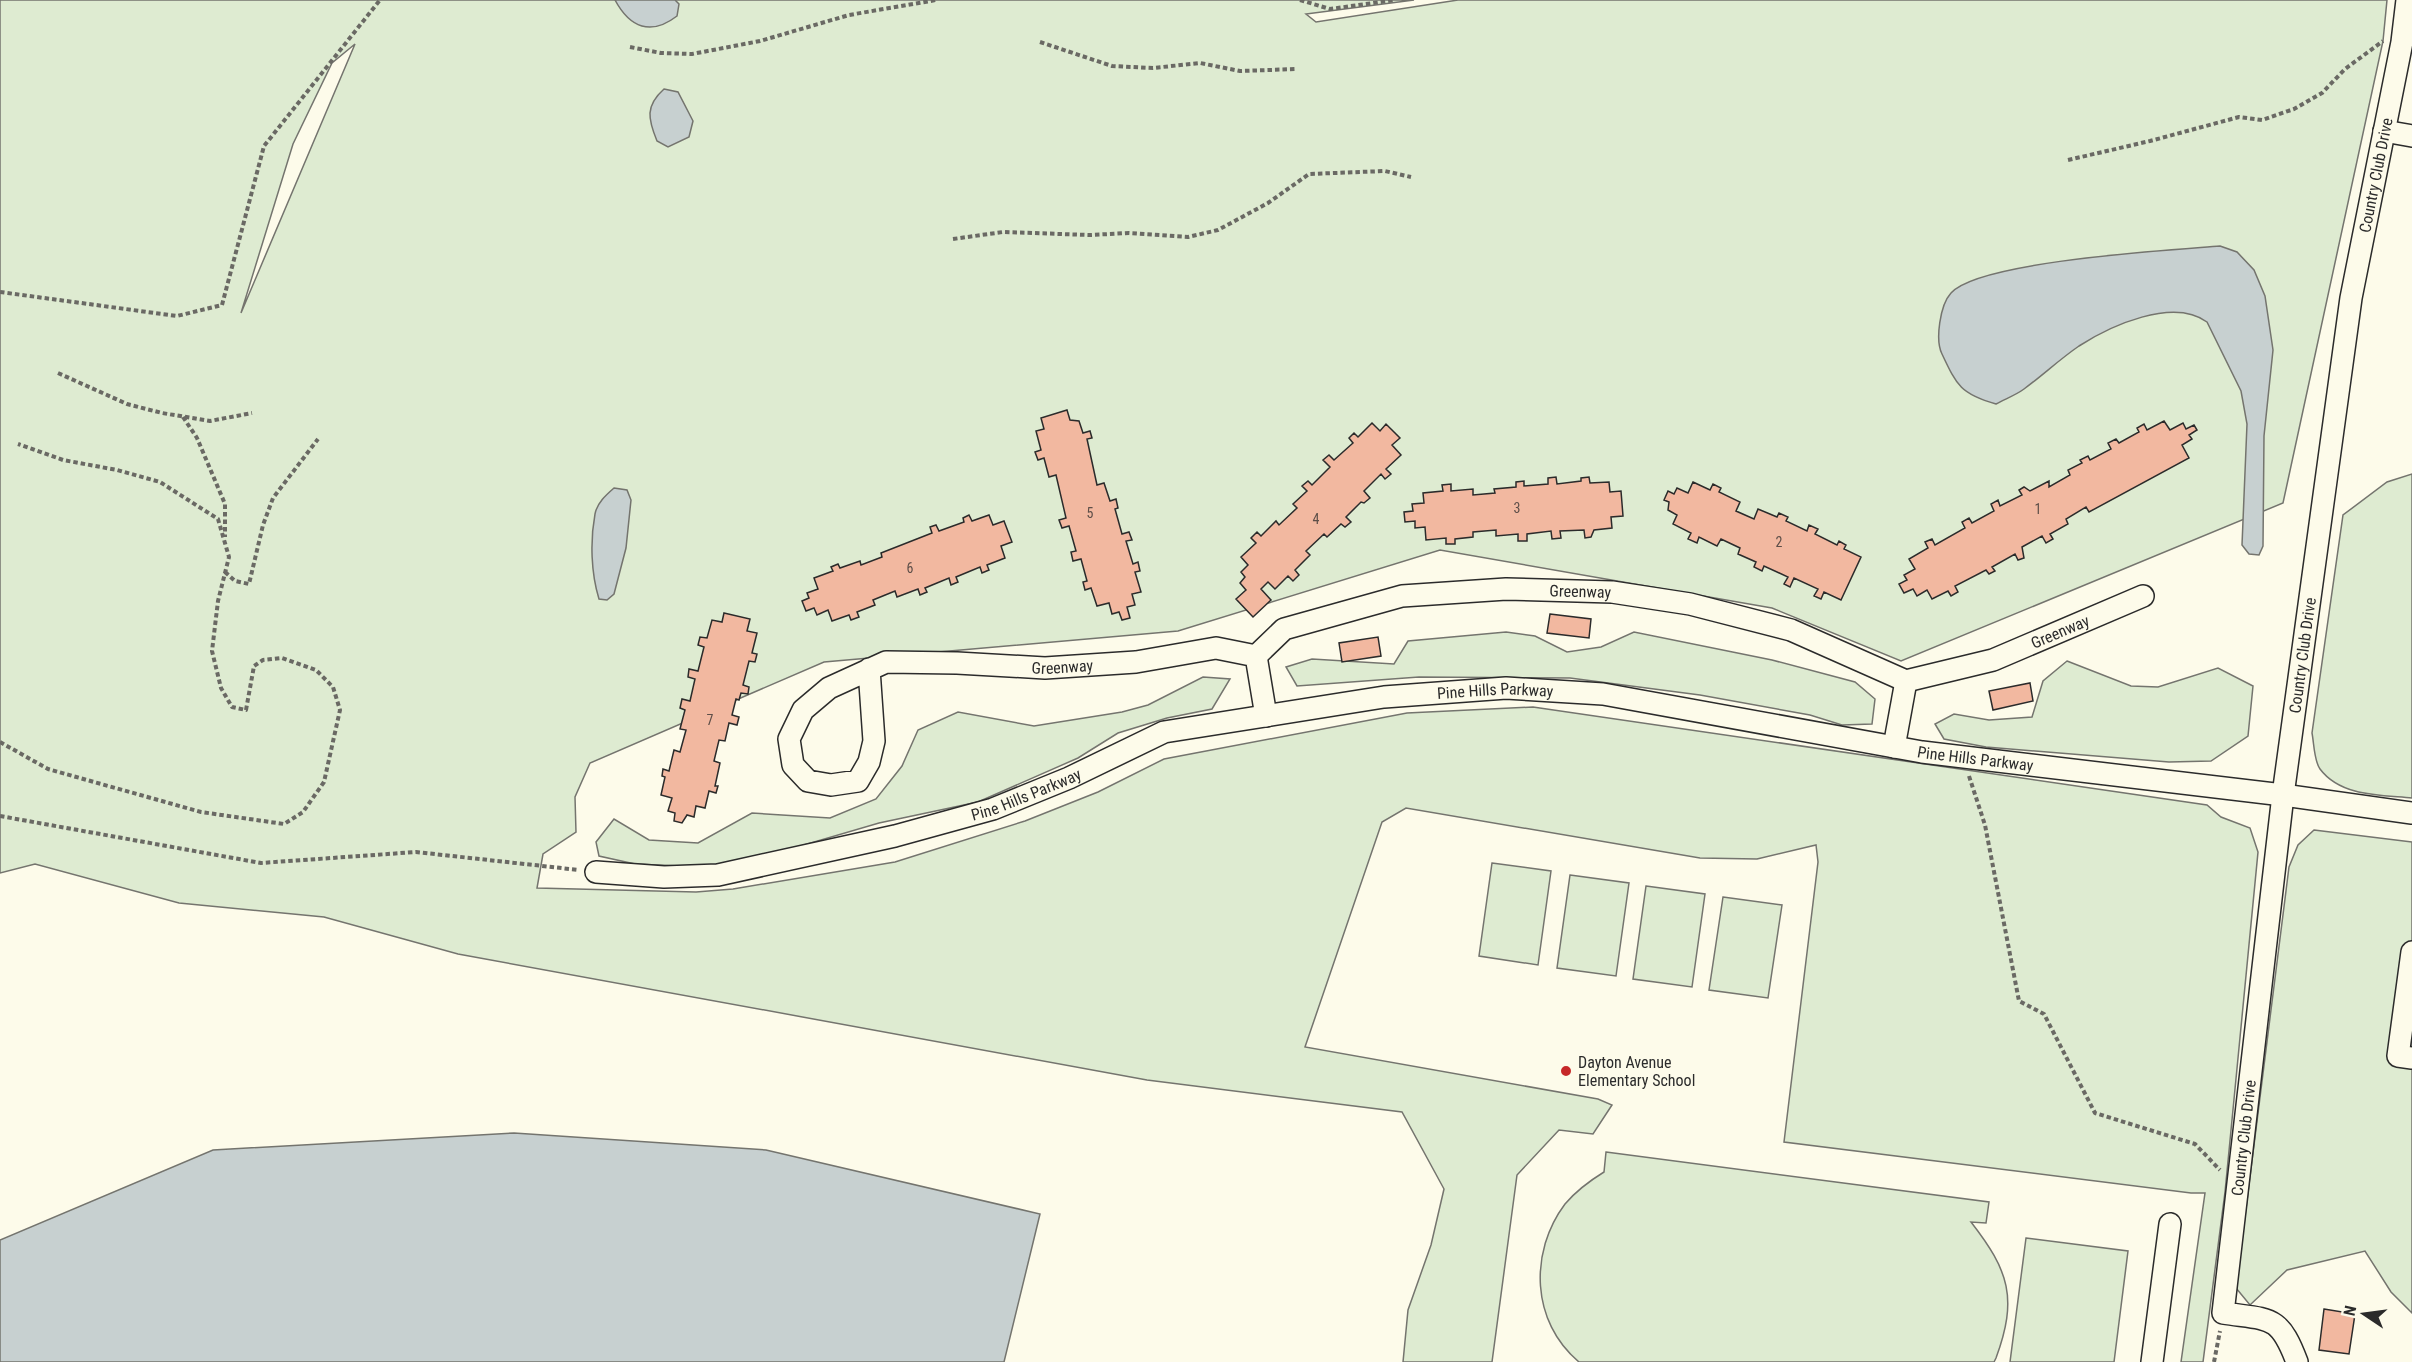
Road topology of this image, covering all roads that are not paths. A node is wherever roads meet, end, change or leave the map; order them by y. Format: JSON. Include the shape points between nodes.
{"nodes":[{"id":1,"x":2407,"y":0,"type":"edge"},
{"id":2,"x":2384,"y":131,"type":"junction"},
{"id":3,"x":2412,"y":136,"type":"edge"},
{"id":4,"x":2143,"y":596,"type":"dead end"},
{"id":5,"x":1256,"y":656,"type":"junction"},
{"id":6,"x":868,"y":669,"type":"junction"},
{"id":7,"x":1906,"y":681,"type":"junction"},
{"id":8,"x":1266,"y":716,"type":"junction"},
{"id":9,"x":1894,"y":747,"type":"junction"},
{"id":10,"x":2283,"y":795,"type":"junction"},
{"id":11,"x":2412,"y":813,"type":"edge"},
{"id":12,"x":596,"y":872,"type":"road end"},
{"id":13,"x":2412,"y":952,"type":"edge"},
{"id":14,"x":2412,"y":1058,"type":"edge"},
{"id":15,"x":2170,"y":1224,"type":"dead end"},
{"id":16,"x":2152,"y":1362,"type":"edge"},
{"id":17,"x":2297,"y":1362,"type":"edge"}],
"edges":[{"from":1,"to":2,"type":"street","name":"Country Club Drive"},
{"from":2,"to":3,"type":"street"},
{"from":2,"to":10,"type":"street","name":"Country Club Drive","via":[[2351,298]]},
{"from":4,"to":7,"type":"street","name":"Greenway","via":[[1993,660]]},
{"from":5,"to":6,"type":"street","name":"Greenway","via":[[1216,648],[1136,662],[1045,669],[886,662]]},
{"from":5,"to":7,"type":"street","name":"Greenway","via":[[1284,628],[1402,596],[1506,589],[1612,592],[1690,604],[1791,630]]},
{"from":5,"to":8,"type":"street"},
{"from":6,"to":6,"type":"street","name":"Greenway","via":[[829,688],[803,710],[789,739],[794,765],[808,781],[831,786],[858,781],[869,762],[874,741]]},
{"from":7,"to":9,"type":"street"},
{"from":8,"to":9,"type":"street","name":"Pine Hills Parkway","via":[[1384,697],[1506,688],[1603,694]]},
{"from":8,"to":12,"type":"street","name":"Pine Hills Parkway","via":[[1164,732],[993,809],[895,836],[718,875],[664,877]]},
{"from":9,"to":10,"type":"street","name":"Pine Hills Parkway"},
{"from":10,"to":11,"type":"street","name":"Pine Hills Parkway"},
{"from":10,"to":17,"type":"street","name":"Country Club Drive","via":[[2223,1312],[2271,1320],[2288,1337]]},
{"from":13,"to":14,"type":"street","via":[[2398,1056]]},
{"from":15,"to":16,"type":"street"}]}
